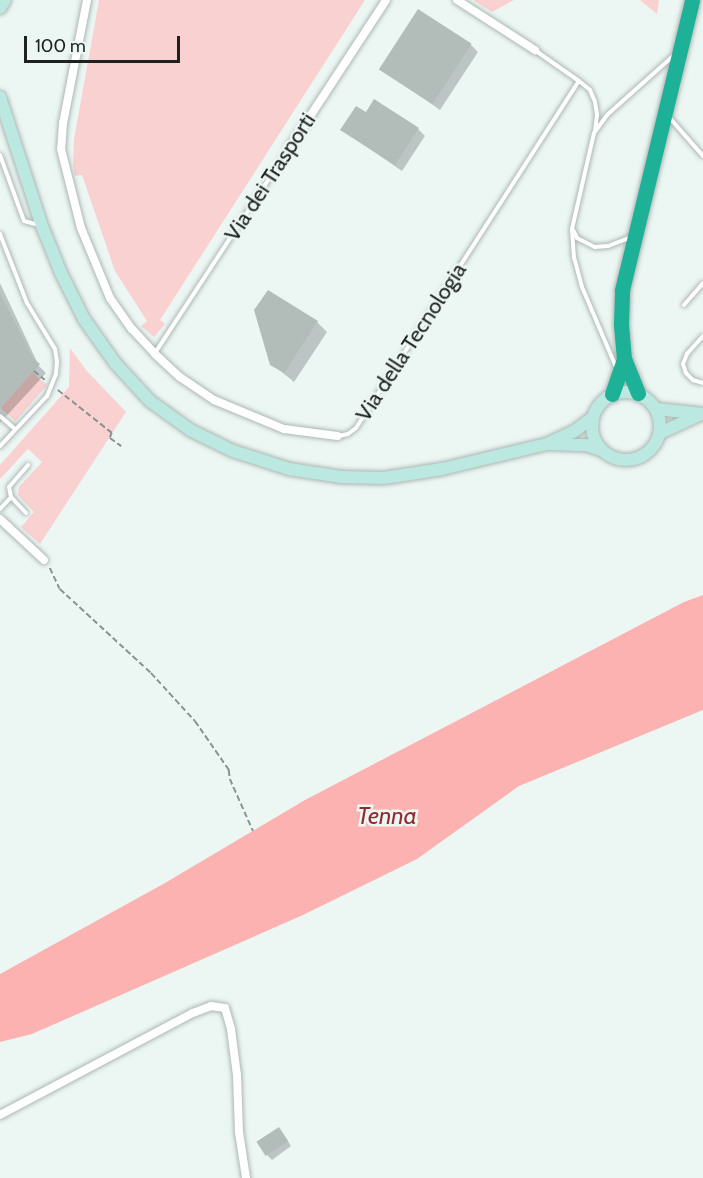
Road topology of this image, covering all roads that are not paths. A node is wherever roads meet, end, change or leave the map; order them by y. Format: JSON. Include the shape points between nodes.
{"nodes":[{"id":1,"x":5,"y":0,"type":"edge"},
{"id":2,"x":87,"y":0,"type":"edge"},
{"id":3,"x":386,"y":0,"type":"edge"},
{"id":4,"x":457,"y":0,"type":"edge"},
{"id":5,"x":692,"y":1,"type":"edge"},
{"id":6,"x":0,"y":8,"type":"edge"},
{"id":7,"x":680,"y":49,"type":"junction"},
{"id":8,"x":535,"y":50,"type":"joint"},
{"id":9,"x":579,"y":81,"type":"junction"},
{"id":10,"x":0,"y":99,"type":"edge"},
{"id":11,"x":665,"y":112,"type":"junction"},
{"id":12,"x":594,"y":133,"type":"junction"},
{"id":13,"x":288,"y":150,"type":"joint"},
{"id":14,"x":0,"y":155,"type":"edge"},
{"id":15,"x":703,"y":156,"type":"edge"},
{"id":16,"x":42,"y":226,"type":"junction"},
{"id":17,"x":572,"y":229,"type":"junction"},
{"id":18,"x":0,"y":234,"type":"edge"},
{"id":19,"x":635,"y":235,"type":"junction"},
{"id":20,"x":703,"y":284,"type":"edge"},
{"id":21,"x":684,"y":305,"type":"dead end"},
{"id":22,"x":703,"y":336,"type":"edge"},
{"id":23,"x":155,"y":354,"type":"junction"},
{"id":24,"x":624,"y":360,"type":"junction"},
{"id":25,"x":619,"y":376,"type":"junction"},
{"id":26,"x":703,"y":383,"type":"edge"},
{"id":27,"x":638,"y":393,"type":"junction"},
{"id":28,"x":612,"y":394,"type":"junction"},
{"id":29,"x":656,"y":409,"type":"junction"},
{"id":30,"x":702,"y":415,"type":"edge"},
{"id":31,"x":0,"y":416,"type":"edge"},
{"id":32,"x":592,"y":418,"type":"junction"},
{"id":33,"x":15,"y":429,"type":"junction"},
{"id":34,"x":660,"y":433,"type":"junction"},
{"id":35,"x":338,"y":436,"type":"joint"},
{"id":36,"x":547,"y":444,"type":"junction"},
{"id":37,"x":0,"y":446,"type":"edge"},
{"id":38,"x":601,"y":450,"type":"junction"},
{"id":39,"x":28,"y":465,"type":"dead end"},
{"id":40,"x":11,"y":497,"type":"junction"},
{"id":41,"x":0,"y":509,"type":"edge"},
{"id":42,"x":26,"y":513,"type":"dead end"},
{"id":43,"x":0,"y":519,"type":"edge"},
{"id":44,"x":44,"y":560,"type":"road end"},
{"id":45,"x":0,"y":1114,"type":"edge"},
{"id":46,"x":246,"y":1178,"type":"edge"}],
"edges":[{"from":1,"to":6,"type":"main road"},
{"from":2,"to":23,"type":"street","name":"Via della Tecnologia","via":[[61,149],[95,266],[110,298]]},
{"from":3,"to":13,"type":"street","name":"Via dei Trasporti"},
{"from":4,"to":8,"type":"street"},
{"from":5,"to":7,"type":"highway"},
{"from":7,"to":11,"type":"highway"},
{"from":7,"to":12,"type":"lane","via":[[607,115]]},
{"from":8,"to":9,"type":"lane"},
{"from":9,"to":12,"type":"lane","via":[[596,102]]},
{"from":9,"to":35,"type":"lane","name":"Via della Tecnologia","via":[[356,428]]},
{"from":10,"to":16,"type":"main road"},
{"from":11,"to":15,"type":"lane"},
{"from":11,"to":19,"type":"highway"},
{"from":12,"to":17,"type":"lane"},
{"from":13,"to":23,"type":"lane","name":"Via dei Trasporti"},
{"from":14,"to":16,"type":"lane","via":[[24,221]]},
{"from":16,"to":36,"type":"main road","via":[[84,319],[115,363],[150,401],[190,430],[233,451],[289,469],[341,477],[384,478],[442,470]]},
{"from":17,"to":19,"type":"lane","via":[[578,238],[595,247],[609,246]]},
{"from":17,"to":25,"type":"lane","via":[[582,287]]},
{"from":18,"to":33,"type":"lane","via":[[27,303],[55,349],[56,374],[52,386]]},
{"from":19,"to":24,"type":"highway","via":[[622,290]]},
{"from":20,"to":21,"type":"lane"},
{"from":22,"to":26,"type":"lane","via":[[683,364],[693,380]]},
{"from":23,"to":35,"type":"street","name":"Via della Tecnologia","via":[[214,400],[246,415],[284,429]]},
{"from":24,"to":25,"type":"highway"},
{"from":24,"to":27,"type":"highway"},
{"from":25,"to":28,"type":"highway"},
{"from":27,"to":28,"type":"main road"},
{"from":27,"to":29,"type":"main road"},
{"from":28,"to":32,"type":"main road","via":[[596,408]]},
{"from":29,"to":30,"type":"main road"},
{"from":29,"to":34,"type":"main road"},
{"from":30,"to":34,"type":"main road"},
{"from":31,"to":33,"type":"lane"},
{"from":32,"to":36,"type":"main road"},
{"from":32,"to":38,"type":"main road","via":[[594,440]]},
{"from":33,"to":37,"type":"lane"},
{"from":34,"to":38,"type":"main road","via":[[649,451],[630,460],[619,460]]},
{"from":36,"to":38,"type":"main road","via":[[586,445]]},
{"from":39,"to":40,"type":"lane","via":[[9,487]]},
{"from":40,"to":41,"type":"lane"},
{"from":40,"to":42,"type":"lane"},
{"from":43,"to":44,"type":"street"},
{"from":45,"to":46,"type":"street","via":[[193,1014],[211,1006],[225,1008],[237,1075]]}]}
